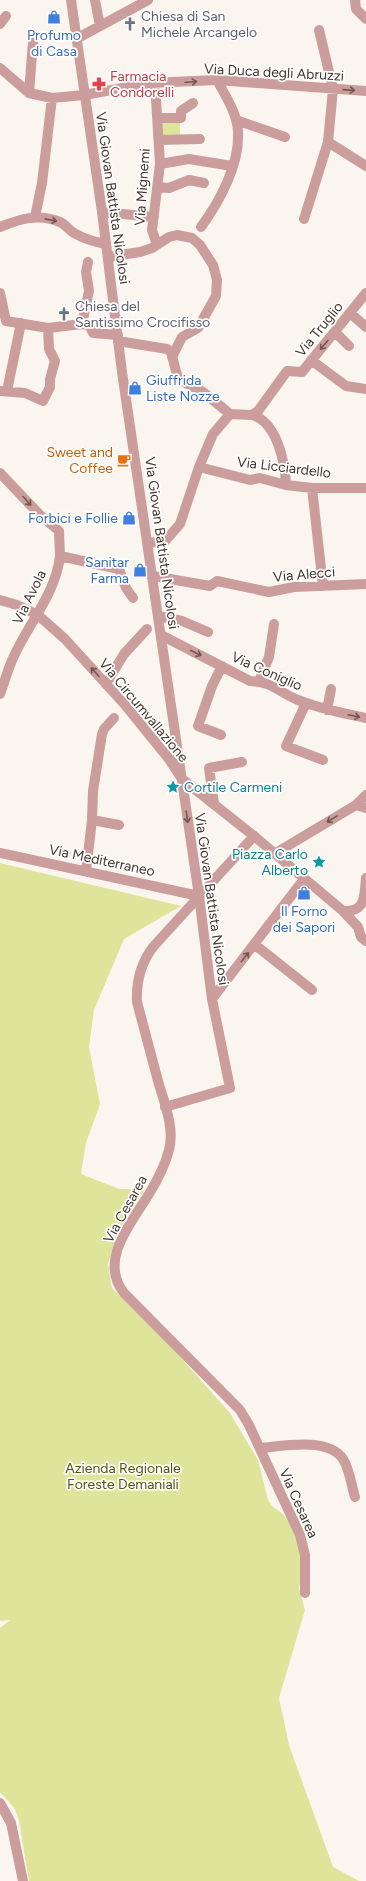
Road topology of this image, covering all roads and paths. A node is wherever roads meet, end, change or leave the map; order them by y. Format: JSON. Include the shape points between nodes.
{"nodes":[{"id":1,"x":71,"y":0,"type":"edge"},
{"id":2,"x":95,"y":0,"type":"edge"},
{"id":3,"x":148,"y":0,"type":"edge"},
{"id":4,"x":354,"y":0,"type":"edge"},
{"id":5,"x":366,"y":19,"type":"edge"},
{"id":6,"x":100,"y":26,"type":"junction"},
{"id":7,"x":319,"y":30,"type":"dead end"},
{"id":8,"x":76,"y":39,"type":"junction"},
{"id":9,"x":33,"y":42,"type":"dead end"},
{"id":10,"x":0,"y":68,"type":"edge"},
{"id":11,"x":217,"y":80,"type":"junction"},
{"id":12,"x":155,"y":83,"type":"junction"},
{"id":13,"x":333,"y":89,"type":"junction"},
{"id":14,"x":366,"y":91,"type":"edge"},
{"id":15,"x":29,"y":92,"type":"junction"},
{"id":16,"x":84,"y":95,"type":"junction"},
{"id":17,"x":52,"y":98,"type":"junction"},
{"id":18,"x":194,"y":103,"type":"dead end"},
{"id":19,"x":158,"y":118,"type":"junction"},
{"id":20,"x":236,"y":120,"type":"junction"},
{"id":21,"x":285,"y":137,"type":"dead end"},
{"id":22,"x":200,"y":139,"type":"dead end"},
{"id":23,"x":159,"y":140,"type":"junction"},
{"id":24,"x":328,"y":142,"type":"junction"},
{"id":25,"x":160,"y":164,"type":"junction"},
{"id":26,"x":232,"y":166,"type":"junction"},
{"id":27,"x":366,"y":166,"type":"edge"},
{"id":28,"x":204,"y":183,"type":"dead end"},
{"id":29,"x":158,"y":187,"type":"junction"},
{"id":30,"x":102,"y":212,"type":"junction"},
{"id":31,"x":35,"y":217,"type":"junction"},
{"id":32,"x":154,"y":217,"type":"junction"},
{"id":33,"x":304,"y":219,"type":"dead end"},
{"id":34,"x":0,"y":227,"type":"edge"},
{"id":35,"x":200,"y":227,"type":"dead end"},
{"id":36,"x":106,"y":244,"type":"junction"},
{"id":37,"x":157,"y":245,"type":"junction"},
{"id":38,"x":108,"y":257,"type":"junction"},
{"id":39,"x":88,"y":262,"type":"dead end"},
{"id":40,"x":0,"y":293,"type":"edge"},
{"id":41,"x":366,"y":293,"type":"edge"},
{"id":42,"x":350,"y":313,"type":"junction"},
{"id":43,"x":21,"y":323,"type":"junction"},
{"id":44,"x":82,"y":324,"type":"junction"},
{"id":45,"x":366,"y":327,"type":"edge"},
{"id":46,"x":48,"y":328,"type":"junction"},
{"id":47,"x":335,"y":332,"type":"junction"},
{"id":48,"x":118,"y":338,"type":"junction"},
{"id":49,"x":349,"y":346,"type":"dead end"},
{"id":50,"x":172,"y":357,"type":"junction"},
{"id":51,"x":311,"y":360,"type":"junction"},
{"id":52,"x":366,"y":389,"type":"edge"},
{"id":53,"x":3,"y":391,"type":"edge"},
{"id":54,"x":230,"y":414,"type":"junction"},
{"id":55,"x":252,"y":415,"type":"junction"},
{"id":56,"x":199,"y":467,"type":"junction"},
{"id":57,"x":0,"y":473,"type":"edge"},
{"id":58,"x":286,"y":485,"type":"junction"},
{"id":59,"x":312,"y":488,"type":"junction"},
{"id":60,"x":366,"y":488,"type":"edge"},
{"id":61,"x":148,"y":543,"type":"junction"},
{"id":62,"x":60,"y":556,"type":"junction"},
{"id":63,"x":153,"y":576,"type":"junction"},
{"id":64,"x":366,"y":584,"type":"edge"},
{"id":65,"x":323,"y":586,"type":"junction"},
{"id":66,"x":133,"y":598,"type":"dead end"},
{"id":67,"x":0,"y":600,"type":"edge"},
{"id":68,"x":38,"y":615,"type":"junction"},
{"id":69,"x":158,"y":616,"type":"junction"},
{"id":70,"x":274,"y":624,"type":"dead end"},
{"id":71,"x":147,"y":628,"type":"dead end"},
{"id":72,"x":208,"y":632,"type":"dead end"},
{"id":73,"x":161,"y":634,"type":"junction"},
{"id":74,"x":222,"y":666,"type":"junction"},
{"id":75,"x":259,"y":681,"type":"junction"},
{"id":76,"x":106,"y":684,"type":"junction"},
{"id":77,"x":331,"y":688,"type":"dead end"},
{"id":78,"x":0,"y":694,"type":"edge"},
{"id":79,"x":306,"y":703,"type":"junction"},
{"id":80,"x":327,"y":710,"type":"junction"},
{"id":81,"x":114,"y":718,"type":"dead end"},
{"id":82,"x":366,"y":718,"type":"edge"},
{"id":83,"x":221,"y":735,"type":"dead end"},
{"id":84,"x":323,"y":760,"type":"dead end"},
{"id":85,"x":242,"y":762,"type":"dead end"},
{"id":86,"x":182,"y":779,"type":"junction"},
{"id":87,"x":366,"y":795,"type":"edge"},
{"id":88,"x":214,"y":804,"type":"junction"},
{"id":89,"x":356,"y":805,"type":"junction"},
{"id":90,"x":366,"y":808,"type":"edge"},
{"id":91,"x":92,"y":820,"type":"junction"},
{"id":92,"x":119,"y":826,"type":"dead end"},
{"id":93,"x":254,"y":836,"type":"junction"},
{"id":94,"x":0,"y":853,"type":"edge"},
{"id":95,"x":274,"y":854,"type":"junction"},
{"id":96,"x":86,"y":872,"type":"junction"},
{"id":97,"x":366,"y":878,"type":"edge"},
{"id":98,"x":302,"y":882,"type":"junction"},
{"id":99,"x":199,"y":896,"type":"junction"},
{"id":100,"x":364,"y":902,"type":"junction"},
{"id":101,"x":343,"y":910,"type":"junction"},
{"id":102,"x":358,"y":928,"type":"junction"},
{"id":103,"x":366,"y":941,"type":"edge"},
{"id":104,"x":254,"y":944,"type":"junction"},
{"id":105,"x":312,"y":990,"type":"dead end"},
{"id":106,"x":212,"y":998,"type":"junction"},
{"id":107,"x":165,"y":1107,"type":"junction"},
{"id":108,"x":261,"y":1448,"type":"junction"},
{"id":109,"x":355,"y":1497,"type":"dead end"},
{"id":110,"x":305,"y":1593,"type":"dead end"},
{"id":111,"x":0,"y":1803,"type":"edge"},
{"id":112,"x":23,"y":1881,"type":"edge"}],
"edges":[{"from":1,"to":8,"type":"street","name":"Via Giovan Battista Nicolosi"},
{"from":2,"to":6,"type":"street"},
{"from":3,"to":6,"type":"street"},
{"from":4,"to":5,"type":"street","via":[[356,9]]},
{"from":6,"to":8,"type":"street"},
{"from":7,"to":13,"type":"street"},
{"from":8,"to":16,"type":"street","name":"Via Giovan Battista Nicolosi"},
{"from":9,"to":15,"type":"street"},
{"from":10,"to":15,"type":"street","name":"Via Duca degli Abruzzi"},
{"from":12,"to":11,"type":"street","name":"Via Duca degli Abruzzi","one_way":true},
{"from":11,"to":13,"type":"street","name":"Via Duca degli Abruzzi"},
{"from":11,"to":20,"type":"street"},
{"from":12,"to":16,"type":"street","name":"Via Duca degli Abruzzi"},
{"from":12,"to":19,"type":"street","name":"Via Mignemi"},
{"from":13,"to":14,"type":"street","name":"Via Duca degli Abruzzi","one_way":true},
{"from":13,"to":24,"type":"street"},
{"from":15,"to":17,"type":"street","name":"Via Duca degli Abruzzi"},
{"from":16,"to":17,"type":"street","name":"Via Duca degli Abruzzi"},
{"from":16,"to":30,"type":"street","name":"Via Giovan Battista Nicolosi"},
{"from":17,"to":31,"type":"street","via":[[43,176]]},
{"from":18,"to":19,"type":"street","via":[[181,112],[181,118]]},
{"from":19,"to":23,"type":"street","name":"Via Mignemi"},
{"from":20,"to":21,"type":"street"},
{"from":20,"to":26,"type":"street","via":[[237,146]]},
{"from":22,"to":23,"type":"street"},
{"from":23,"to":25,"type":"street","name":"Via Mignemi"},
{"from":24,"to":27,"type":"street"},
{"from":24,"to":33,"type":"street"},
{"from":25,"to":26,"type":"street","via":[[189,159]]},
{"from":25,"to":29,"type":"street","name":"Via Mignemi"},
{"from":26,"to":35,"type":"street","via":[[228,181]]},
{"from":28,"to":29,"type":"street","via":[[189,180],[169,188]]},
{"from":29,"to":32,"type":"street","name":"Via Mignemi"},
{"from":30,"to":32,"type":"street"},
{"from":30,"to":36,"type":"street","name":"Via Giovan Battista Nicolosi"},
{"from":31,"to":34,"type":"street","via":[[24,218]]},
{"from":31,"to":36,"type":"street","one_way":true,"via":[[60,222],[74,233],[94,242]]},
{"from":32,"to":37,"type":"street","name":"Via Mignemi","via":[[152,230]]},
{"from":36,"to":38,"type":"street","name":"Via Giovan Battista Nicolosi"},
{"from":37,"to":38,"type":"street","via":[[140,252]]},
{"from":37,"to":50,"type":"street","via":[[168,237],[177,235],[192,238],[200,245],[213,265],[217,280],[216,296],[198,328],[182,337]]},
{"from":38,"to":48,"type":"street","name":"Via Giovan Battista Nicolosi"},
{"from":39,"to":44,"type":"street","via":[[86,272],[89,291]]},
{"from":40,"to":43,"type":"street","via":[[6,321]]},
{"from":41,"to":42,"type":"street","name":"Via Truglio"},
{"from":42,"to":45,"type":"street"},
{"from":42,"to":47,"type":"street","name":"Via Truglio"},
{"from":43,"to":46,"type":"street"},
{"from":43,"to":53,"type":"street"},
{"from":44,"to":46,"type":"street"},
{"from":44,"to":48,"type":"street","via":[[89,326],[93,333]]},
{"from":46,"to":53,"type":"street","via":[[49,349],[54,362],[50,387],[43,401],[25,393]]},
{"from":47,"to":49,"type":"street"},
{"from":47,"to":51,"type":"street","name":"Via Truglio","one_way":true},
{"from":48,"to":50,"type":"street","via":[[162,347],[171,352]]},
{"from":48,"to":61,"type":"street","name":"Via Giovan Battista Nicolosi"},
{"from":50,"to":54,"type":"street","via":[[180,380],[203,392]]},
{"from":51,"to":52,"type":"street","via":[[346,386]]},
{"from":51,"to":55,"type":"street","name":"Via Truglio","via":[[302,372],[287,371],[258,411]]},
{"from":54,"to":55,"type":"street"},
{"from":54,"to":56,"type":"street","via":[[213,434]]},
{"from":55,"to":58,"type":"street","via":[[265,421],[278,442],[286,468]]},
{"from":56,"to":58,"type":"street","name":"Via Licciardello","via":[[250,480],[260,478]]},
{"from":56,"to":61,"type":"street","via":[[180,524],[165,541]]},
{"from":57,"to":62,"type":"street","name":"Via Avola","one_way":true,"via":[[59,531]]},
{"from":58,"to":59,"type":"street","name":"Via Licciardello"},
{"from":59,"to":60,"type":"street","name":"Via Licciardello"},
{"from":59,"to":65,"type":"street"},
{"from":61,"to":63,"type":"street","name":"Via Giovan Battista Nicolosi"},
{"from":62,"to":66,"type":"street","via":[[121,566],[126,588]]},
{"from":62,"to":68,"type":"street","name":"Via Avola","via":[[59,566]]},
{"from":63,"to":65,"type":"street","name":"Via Alecci","via":[[210,586],[217,580],[269,592],[294,587]]},
{"from":63,"to":69,"type":"street","name":"Via Giovan Battista Nicolosi"},
{"from":64,"to":65,"type":"street","name":"Via Alecci"},
{"from":67,"to":68,"type":"street","name":"Via Circumvallazione"},
{"from":76,"to":68,"type":"street","name":"Via Circumvallazione","one_way":true,"via":[[65,639]]},
{"from":68,"to":78,"type":"street","name":"Via Avola","via":[[14,656]]},
{"from":69,"to":72,"type":"street","via":[[182,621]]},
{"from":69,"to":73,"type":"street","name":"Via Giovan Battista Nicolosi"},
{"from":70,"to":75,"type":"street","via":[[268,657]]},
{"from":71,"to":76,"type":"street","via":[[124,654]]},
{"from":73,"to":74,"type":"street","name":"Via Coniglio","one_way":true},
{"from":73,"to":86,"type":"street","name":"Via Giovan Battista Nicolosi"},
{"from":74,"to":75,"type":"street","name":"Via Coniglio","via":[[250,681]]},
{"from":74,"to":83,"type":"street","via":[[198,726]]},
{"from":75,"to":79,"type":"street","name":"Via Coniglio"},
{"from":76,"to":86,"type":"street","name":"Via Circumvallazione","via":[[169,759]]},
{"from":77,"to":80,"type":"street"},
{"from":79,"to":80,"type":"street","name":"Via Coniglio"},
{"from":79,"to":84,"type":"street","via":[[286,746]]},
{"from":80,"to":82,"type":"street","name":"Via Coniglio","one_way":true},
{"from":81,"to":91,"type":"street","via":[[102,734],[93,791]]},
{"from":85,"to":88,"type":"street","via":[[209,768]]},
{"from":86,"to":88,"type":"street","name":"Via Circumvallazione"},
{"from":86,"to":99,"type":"street","name":"Via Giovan Battista Nicolosi","one_way":true},
{"from":87,"to":89,"type":"street"},
{"from":88,"to":93,"type":"street","name":"Via Circumvallazione"},
{"from":89,"to":90,"type":"street"},
{"from":89,"to":95,"type":"street","one_way":true},
{"from":91,"to":92,"type":"street"},
{"from":91,"to":96,"type":"street"},
{"from":93,"to":95,"type":"street","name":"Via Circumvallazione"},
{"from":93,"to":99,"type":"street","name":"Via Cesarea"},
{"from":94,"to":96,"type":"street","name":"Via Mediterraneo"},
{"from":95,"to":98,"type":"street","name":"Via Circumvallazione"},
{"from":96,"to":99,"type":"street","name":"Via Mediterraneo"},
{"from":97,"to":100,"type":"street"},
{"from":98,"to":101,"type":"street","name":"Via Circumvallazione"},
{"from":98,"to":104,"type":"street"},
{"from":99,"to":106,"type":"street","name":"Via Giovan Battista Nicolosi"},
{"from":99,"to":107,"type":"street","name":"Via Cesarea","via":[[148,954],[137,985],[138,1002]]},
{"from":100,"to":101,"type":"street","via":[[352,911]]},
{"from":100,"to":102,"type":"street"},
{"from":101,"to":102,"type":"street","name":"Via Circumvallazione"},
{"from":102,"to":103,"type":"street","name":"Via Circumvallazione","via":[[361,937]]},
{"from":104,"to":105,"type":"street"},
{"from":106,"to":104,"type":"street","one_way":true},
{"from":106,"to":107,"type":"street","name":"Via Giovan Battista Nicolosi","via":[[230,1088]]},
{"from":107,"to":108,"type":"street","name":"Via Cesarea","via":[[170,1128],[170,1150],[150,1193],[121,1240],[115,1261],[116,1281],[133,1304],[240,1410]]},
{"from":108,"to":109,"type":"street","via":[[303,1445],[331,1448],[343,1459]]},
{"from":108,"to":110,"type":"street","name":"Via Cesarea","via":[[300,1535],[305,1555]]},
{"from":111,"to":112,"type":"street","via":[[12,1823]]}]}
